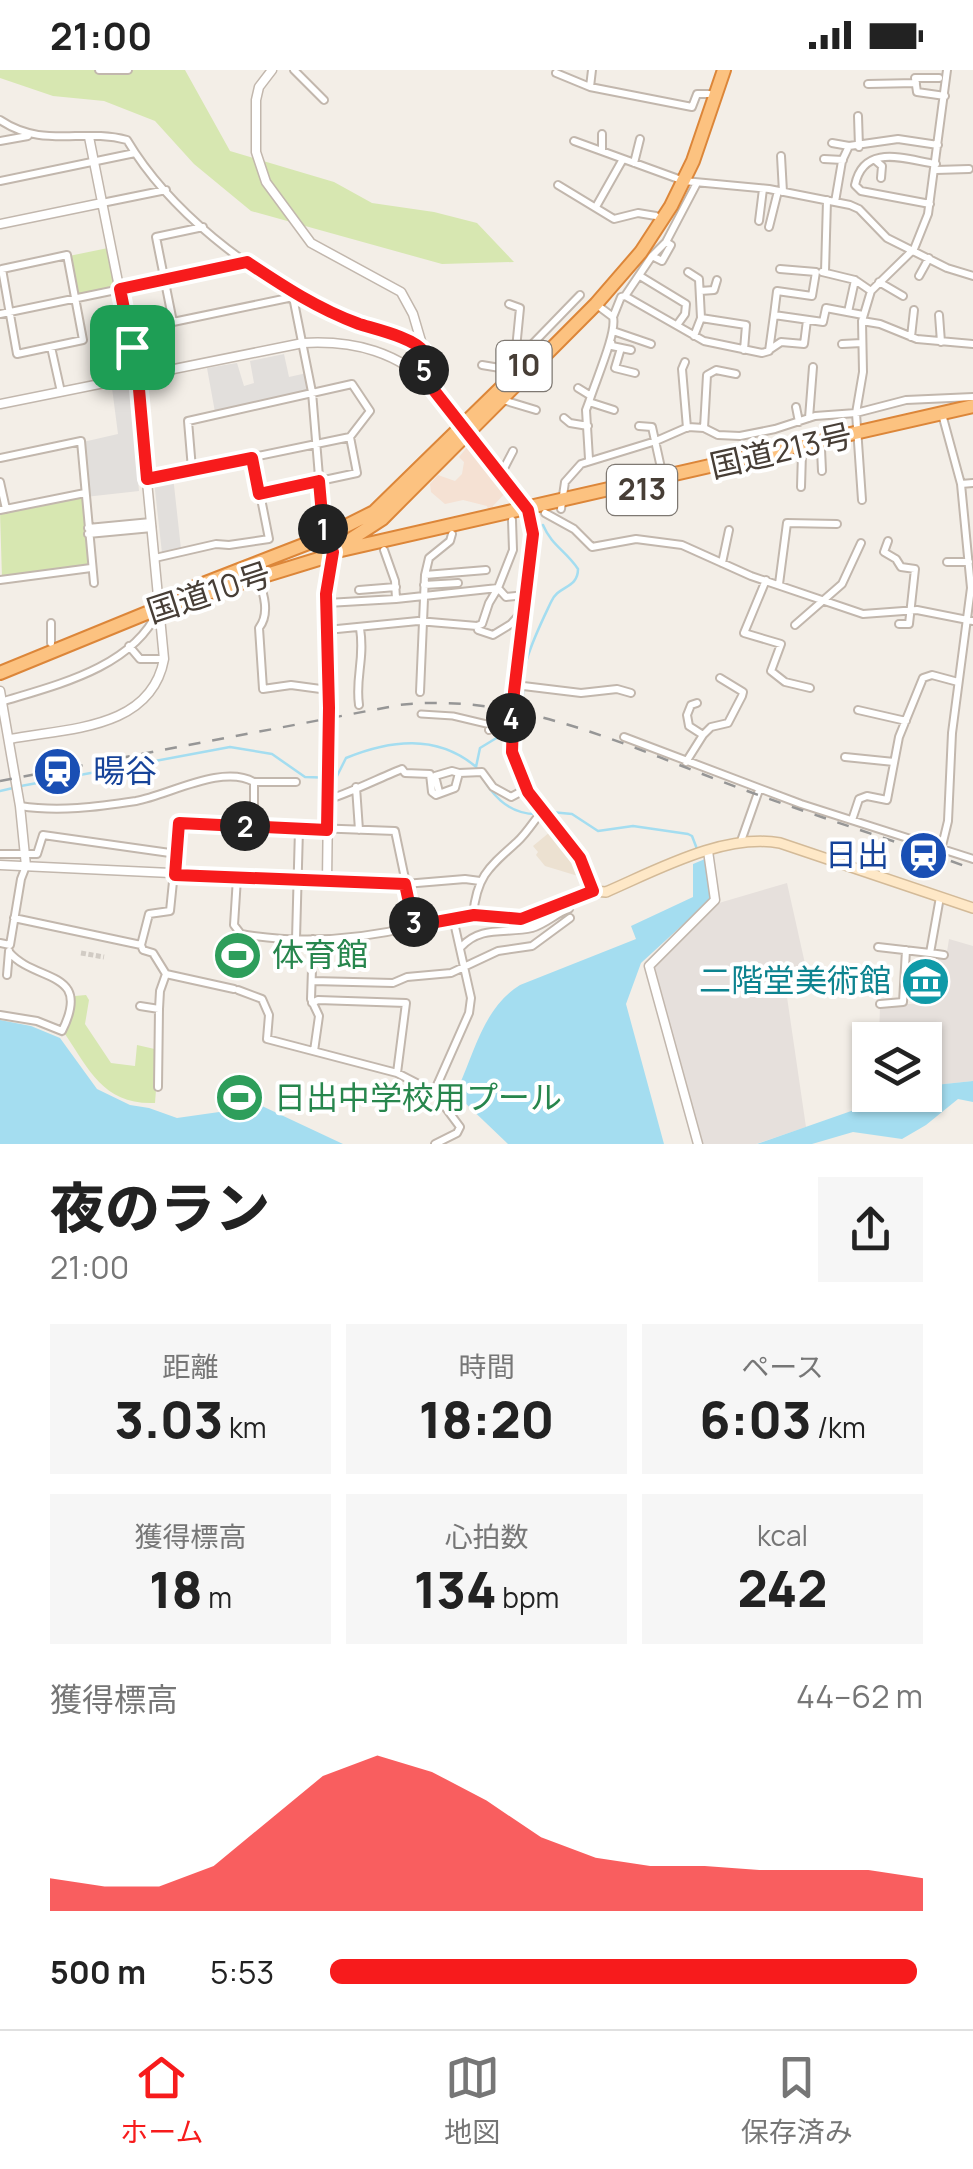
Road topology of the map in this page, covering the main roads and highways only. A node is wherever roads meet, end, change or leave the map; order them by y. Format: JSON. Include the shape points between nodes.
{"nodes":[{"id":1,"x":716,"y":70,"type":"edge"},
{"id":2,"x":724,"y":70,"type":"edge"},
{"id":3,"x":686,"y":181,"type":"junction"},
{"id":4,"x":973,"y":409,"type":"edge"},
{"id":5,"x":466,"y":429,"type":"junction"},
{"id":6,"x":858,"y":436,"type":"junction"},
{"id":7,"x":561,"y":506,"type":"junction"},
{"id":8,"x":535,"y":513,"type":"junction"},
{"id":9,"x":382,"y":518,"type":"junction"},
{"id":10,"x":385,"y":546,"type":"junction"},
{"id":11,"x":332,"y":556,"type":"junction"},
{"id":12,"x":238,"y":572,"type":"junction"},
{"id":13,"x":159,"y":604,"type":"junction"},
{"id":14,"x":0,"y":664,"type":"edge"},
{"id":15,"x":0,"y":673,"type":"edge"},
{"id":16,"x":973,"y":908,"type":"edge"}],
"edges":[{"from":1,"to":3,"type":"highway","name":"国道10号","number":"10"},
{"from":2,"to":3,"type":"highway","name":"国道10号","number":"10"},
{"from":3,"to":5,"type":"highway","name":"国道10号","number":"10","via":[[613,273],[515,367]]},
{"from":3,"to":5,"type":"highway","name":"国道10号","number":"10","via":[[641,252],[596,304]]},
{"from":4,"to":6,"type":"highway","name":"国道213号","number":"213"},
{"from":5,"to":9,"type":"highway","name":"国道10号","number":"10"},
{"from":5,"to":12,"type":"highway","name":"国道10号","number":"10","via":[[374,512]]},
{"from":6,"to":7,"type":"highway","name":"国道213号","number":"213"},
{"from":6,"to":7,"type":"highway","name":"国道213号","number":"213"},
{"from":7,"to":8,"type":"highway","name":"国道213号","number":"213"},
{"from":8,"to":10,"type":"highway","name":"国道213号","number":"213"},
{"from":8,"to":10,"type":"highway","name":"国道213号","number":"213"},
{"from":8,"to":16,"type":"main road","via":[[512,752],[526,789],[580,858],[593,891],[606,892],[741,842],[780,843]]},
{"from":9,"to":10,"type":"highway"},
{"from":9,"to":11,"type":"highway","name":"国道10号","number":"10"},
{"from":10,"to":11,"type":"highway","name":"国道213号","number":"213"},
{"from":11,"to":12,"type":"highway","name":"国道213号","number":"213","via":[[301,554]]},
{"from":11,"to":13,"type":"highway","name":"国道10号","number":"10"},
{"from":12,"to":13,"type":"highway","name":"国道10号","number":"10"},
{"from":13,"to":14,"type":"highway","name":"国道10号","number":"10"},
{"from":13,"to":15,"type":"highway","name":"国道10号","number":"10"}]}
